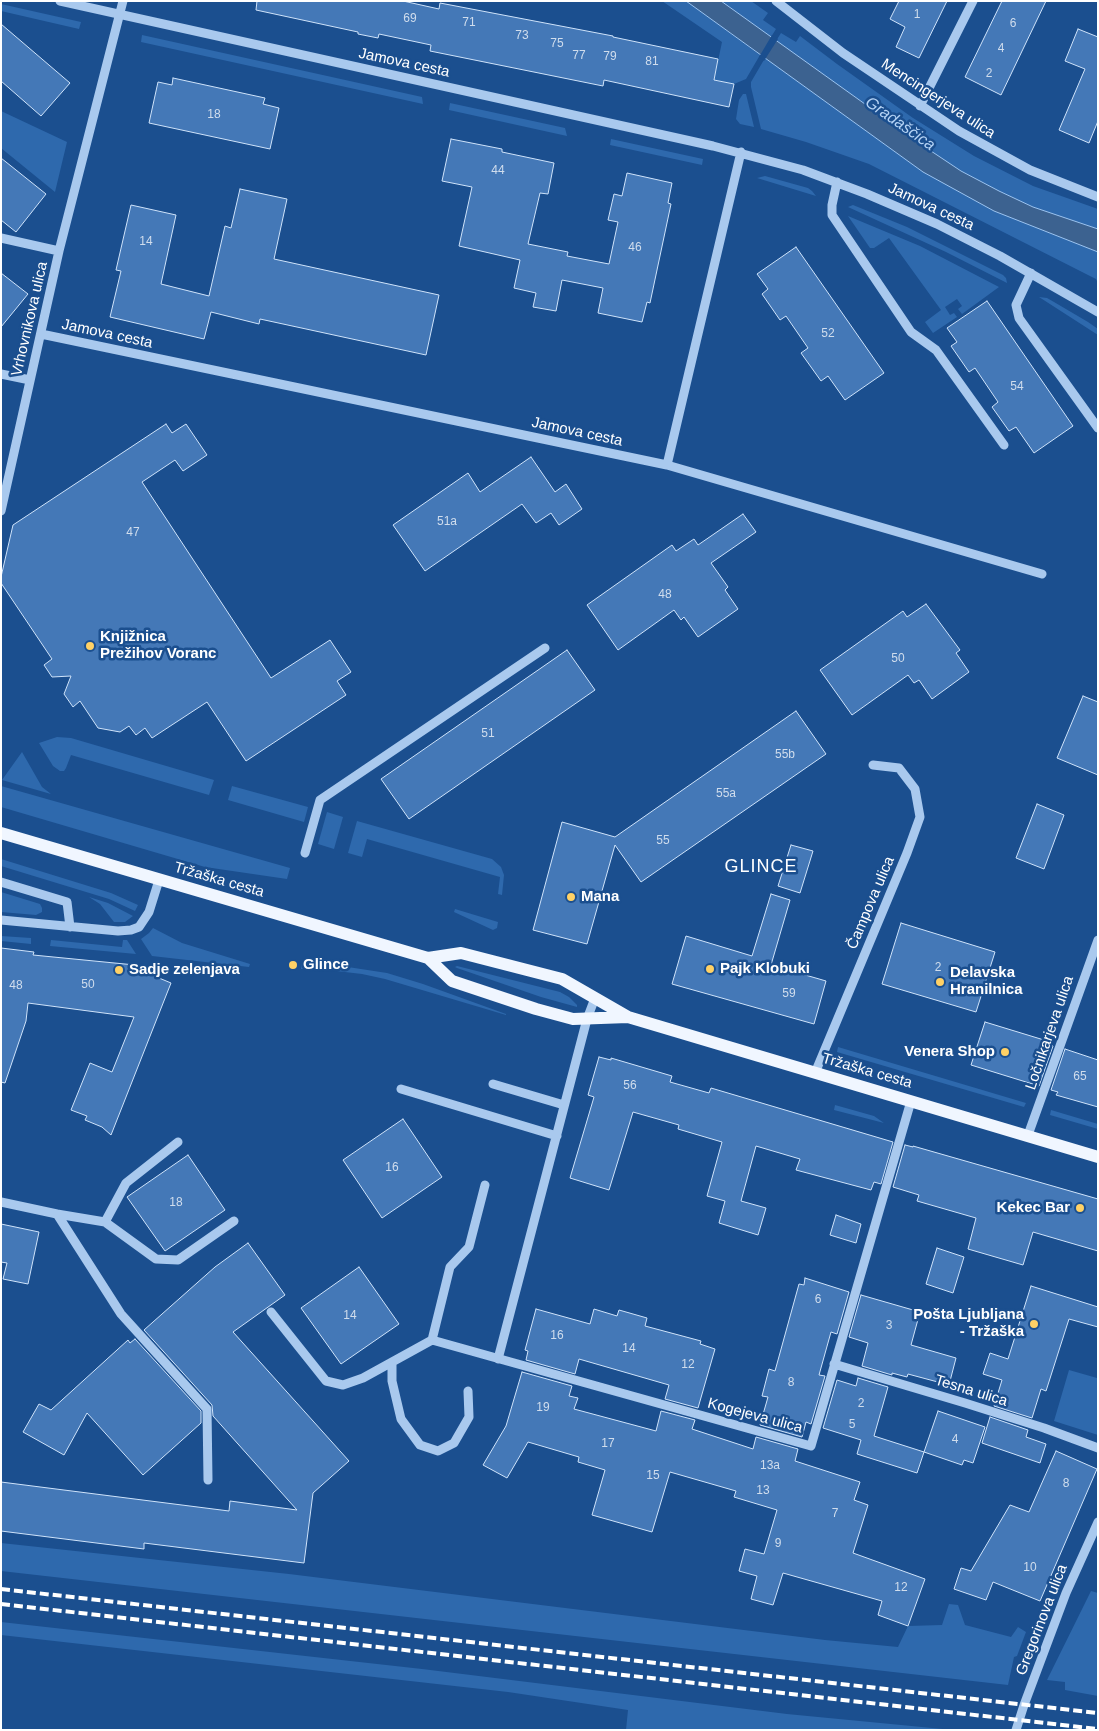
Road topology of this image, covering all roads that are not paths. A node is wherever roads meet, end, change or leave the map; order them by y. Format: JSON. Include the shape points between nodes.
{"nodes":[{"id":1,"x":60,"y":1,"type":"edge"},
{"id":2,"x":123,"y":1,"type":"edge"},
{"id":3,"x":776,"y":1,"type":"edge"},
{"id":4,"x":973,"y":1,"type":"edge"},
{"id":5,"x":120,"y":14,"type":"junction"},
{"id":6,"x":920,"y":106,"type":"junction"},
{"id":7,"x":741,"y":152,"type":"junction"},
{"id":8,"x":837,"y":182,"type":"junction"},
{"id":9,"x":1098,"y":196,"type":"edge"},
{"id":10,"x":1,"y":238,"type":"edge"},
{"id":11,"x":59,"y":251,"type":"junction"},
{"id":12,"x":1031,"y":273,"type":"junction"},
{"id":13,"x":1098,"y":312,"type":"edge"},
{"id":14,"x":41,"y":334,"type":"junction"},
{"id":15,"x":1,"y":374,"type":"edge"},
{"id":16,"x":30,"y":380,"type":"junction"},
{"id":17,"x":1098,"y":428,"type":"edge"},
{"id":18,"x":1004,"y":445,"type":"dead end"},
{"id":19,"x":667,"y":465,"type":"junction"},
{"id":20,"x":1,"y":510,"type":"edge"},
{"id":21,"x":1042,"y":574,"type":"dead end"},
{"id":22,"x":545,"y":648,"type":"dead end"},
{"id":23,"x":873,"y":765,"type":"dead end"},
{"id":24,"x":1,"y":833,"type":"edge"},
{"id":25,"x":305,"y":853,"type":"dead end"},
{"id":26,"x":159,"y":880,"type":"junction"},
{"id":27,"x":1,"y":882,"type":"edge"},
{"id":28,"x":1,"y":920,"type":"edge"},
{"id":29,"x":70,"y":927,"type":"junction"},
{"id":30,"x":1098,"y":940,"type":"edge"},
{"id":31,"x":428,"y":958,"type":"junction"},
{"id":32,"x":595,"y":998,"type":"junction"},
{"id":33,"x":628,"y":1017,"type":"junction"},
{"id":34,"x":587,"y":1019,"type":"junction"},
{"id":35,"x":815,"y":1073,"type":"junction"},
{"id":36,"x":493,"y":1084,"type":"dead end"},
{"id":37,"x":401,"y":1089,"type":"dead end"},
{"id":38,"x":911,"y":1101,"type":"junction"},
{"id":39,"x":564,"y":1105,"type":"junction"},
{"id":40,"x":1028,"y":1135,"type":"junction"},
{"id":41,"x":557,"y":1136,"type":"junction"},
{"id":42,"x":178,"y":1142,"type":"dead end"},
{"id":43,"x":1098,"y":1157,"type":"edge"},
{"id":44,"x":485,"y":1185,"type":"dead end"},
{"id":45,"x":1,"y":1202,"type":"edge"},
{"id":46,"x":57,"y":1214,"type":"junction"},
{"id":47,"x":234,"y":1221,"type":"dead end"},
{"id":48,"x":105,"y":1222,"type":"junction"},
{"id":49,"x":271,"y":1312,"type":"dead end"},
{"id":50,"x":432,"y":1340,"type":"junction"},
{"id":51,"x":498,"y":1359,"type":"junction"},
{"id":52,"x":392,"y":1362,"type":"junction"},
{"id":53,"x":834,"y":1364,"type":"junction"},
{"id":54,"x":468,"y":1391,"type":"dead end"},
{"id":55,"x":1098,"y":1448,"type":"edge"},
{"id":56,"x":208,"y":1480,"type":"dead end"},
{"id":57,"x":1098,"y":1522,"type":"edge"},
{"id":58,"x":1016,"y":1730,"type":"edge"}],
"edges":[{"from":1,"to":5,"type":"street","name":"Jamova cesta"},
{"from":2,"to":5,"type":"street","name":"Vrhovnikova ulica"},
{"from":3,"to":6,"type":"street","name":"Mencingerjeva ulica","via":[[843,53]]},
{"from":4,"to":6,"type":"street"},
{"from":5,"to":7,"type":"street","name":"Jamova cesta"},
{"from":5,"to":11,"type":"street","name":"Vrhovnikova ulica"},
{"from":6,"to":9,"type":"street","name":"Mencingerjeva ulica","via":[[995,152],[1052,180]]},
{"from":7,"to":8,"type":"street","name":"Jamova cesta"},
{"from":7,"to":19,"type":"street"},
{"from":8,"to":12,"type":"street","name":"Jamova cesta","via":[[937,224]]},
{"from":8,"to":18,"type":"street","via":[[832,215],[911,332],[936,350]]},
{"from":10,"to":11,"type":"street","name":"Vrhovnikova ulica"},
{"from":11,"to":14,"type":"street","name":"Vrhovnikova ulica"},
{"from":12,"to":13,"type":"street","name":"Jamova cesta"},
{"from":12,"to":17,"type":"street","via":[[1016,305],[1019,318]]},
{"from":14,"to":16,"type":"street","name":"Vrhovnikova ulica"},
{"from":14,"to":19,"type":"street","name":"Jamova cesta"},
{"from":15,"to":16,"type":"street"},
{"from":16,"to":20,"type":"street","name":"Vrhovnikova ulica"},
{"from":19,"to":21,"type":"street","name":"Jamova cesta"},
{"from":22,"to":25,"type":"street","via":[[320,800]]},
{"from":23,"to":35,"type":"street","name":"Čampova ulica","via":[[899,768],[915,789],[920,817]]},
{"from":24,"to":26,"type":"main road","name":"Tržaška cesta"},
{"from":26,"to":29,"type":"street","via":[[149,912],[139,927],[118,931]]},
{"from":26,"to":31,"type":"main road","name":"Tržaška cesta"},
{"from":27,"to":29,"type":"street","via":[[67,902]]},
{"from":28,"to":29,"type":"street"},
{"from":30,"to":40,"type":"street","name":"Ločnikarjeva ulica"},
{"from":31,"to":32,"type":"main road","name":"Tržaška cesta","via":[[461,953],[562,979]]},
{"from":31,"to":34,"type":"main road","name":"Tržaška cesta","via":[[452,981],[536,1009],[573,1019]]},
{"from":32,"to":33,"type":"main road","name":"Tržaška cesta"},
{"from":32,"to":34,"type":"street"},
{"from":33,"to":34,"type":"main road","name":"Tržaška cesta"},
{"from":33,"to":35,"type":"main road","name":"Tržaška cesta"},
{"from":34,"to":39,"type":"street"},
{"from":35,"to":38,"type":"main road","name":"Tržaška cesta"},
{"from":36,"to":39,"type":"street"},
{"from":37,"to":41,"type":"street"},
{"from":38,"to":40,"type":"main road","name":"Tržaška cesta"},
{"from":38,"to":53,"type":"street","name":"Kogejeva ulica"},
{"from":39,"to":41,"type":"street"},
{"from":40,"to":43,"type":"main road","name":"Tržaška cesta"},
{"from":41,"to":51,"type":"street"},
{"from":42,"to":48,"type":"street","via":[[126,1183]]},
{"from":44,"to":50,"type":"street","via":[[469,1247],[450,1267]]},
{"from":45,"to":46,"type":"street"},
{"from":46,"to":48,"type":"street"},
{"from":46,"to":56,"type":"street","via":[[121,1314],[208,1409]]},
{"from":47,"to":48,"type":"street","via":[[178,1260],[156,1259]]},
{"from":49,"to":52,"type":"street","via":[[326,1381],[343,1386]]},
{"from":50,"to":51,"type":"street","name":"Kogejeva ulica"},
{"from":50,"to":52,"type":"street"},
{"from":51,"to":53,"type":"street","name":"Kogejeva ulica","via":[[811,1446]]},
{"from":52,"to":54,"type":"street","via":[[392,1382],[401,1419],[420,1445],[438,1451],[454,1442],[469,1416]]},
{"from":53,"to":55,"type":"street","name":"Tesna ulica","via":[[1044,1428]]},
{"from":57,"to":58,"type":"street","name":"Gregorinova ulica","via":[[1066,1593]]}]}
